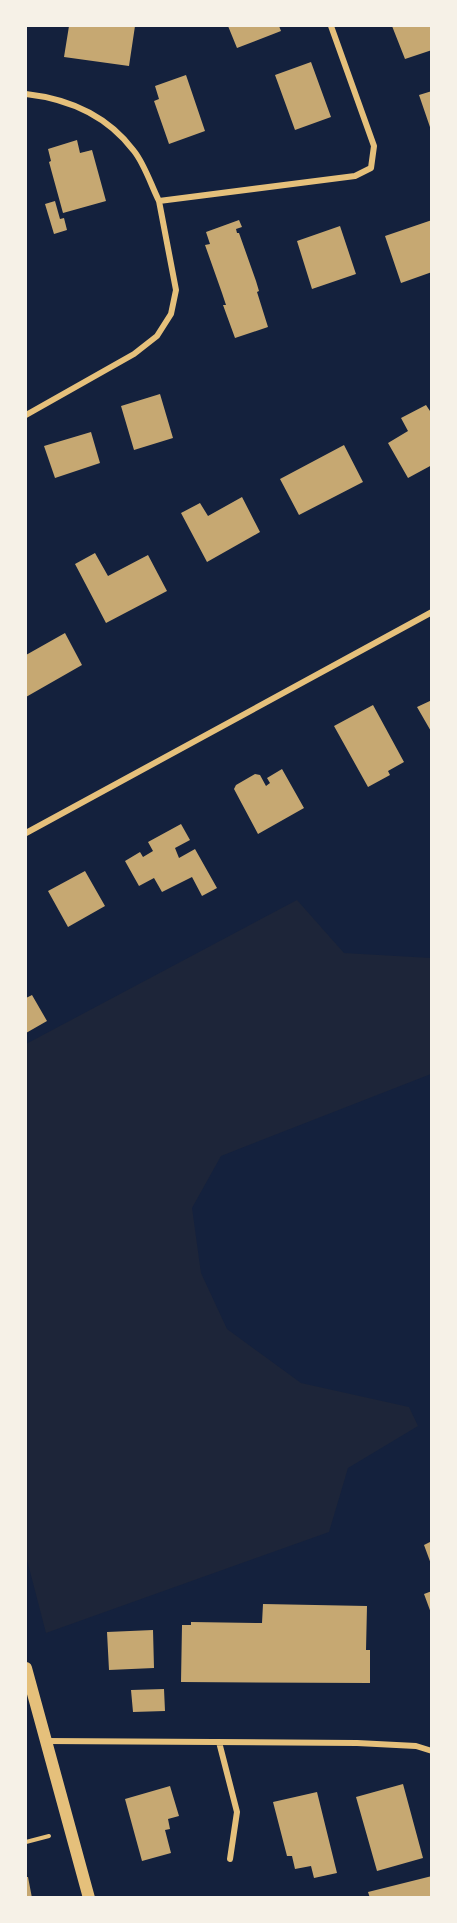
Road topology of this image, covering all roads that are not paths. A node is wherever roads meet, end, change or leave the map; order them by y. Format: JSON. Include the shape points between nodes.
{"nodes":[{"id":1,"x":331,"y":26,"type":"edge"},
{"id":2,"x":26,"y":94,"type":"edge"},
{"id":3,"x":159,"y":201,"type":"junction"},
{"id":4,"x":26,"y":415,"type":"edge"},
{"id":5,"x":432,"y":612,"type":"edge"},
{"id":6,"x":26,"y":833,"type":"edge"},
{"id":7,"x":26,"y":1668,"type":"edge"},
{"id":8,"x":45,"y":1741,"type":"junction"},
{"id":9,"x":219,"y":1742,"type":"junction"},
{"id":10,"x":432,"y":1751,"type":"edge"},
{"id":11,"x":230,"y":1859,"type":"dead end"},
{"id":12,"x":89,"y":1898,"type":"edge"}],
"edges":[{"from":1,"to":3,"type":"street","via":[[374,146],[371,168],[355,176]]},
{"from":2,"to":3,"type":"street","via":[[79,106],[111,126],[135,152]]},
{"from":3,"to":4,"type":"street","via":[[176,290],[171,314],[157,336],[134,354]]},
{"from":5,"to":6,"type":"street"},
{"from":7,"to":8,"type":"main road"},
{"from":8,"to":9,"type":"street"},
{"from":8,"to":12,"type":"main road"},
{"from":9,"to":10,"type":"street","via":[[357,1743],[416,1746]]},
{"from":9,"to":11,"type":"street","via":[[237,1812]]}]}
